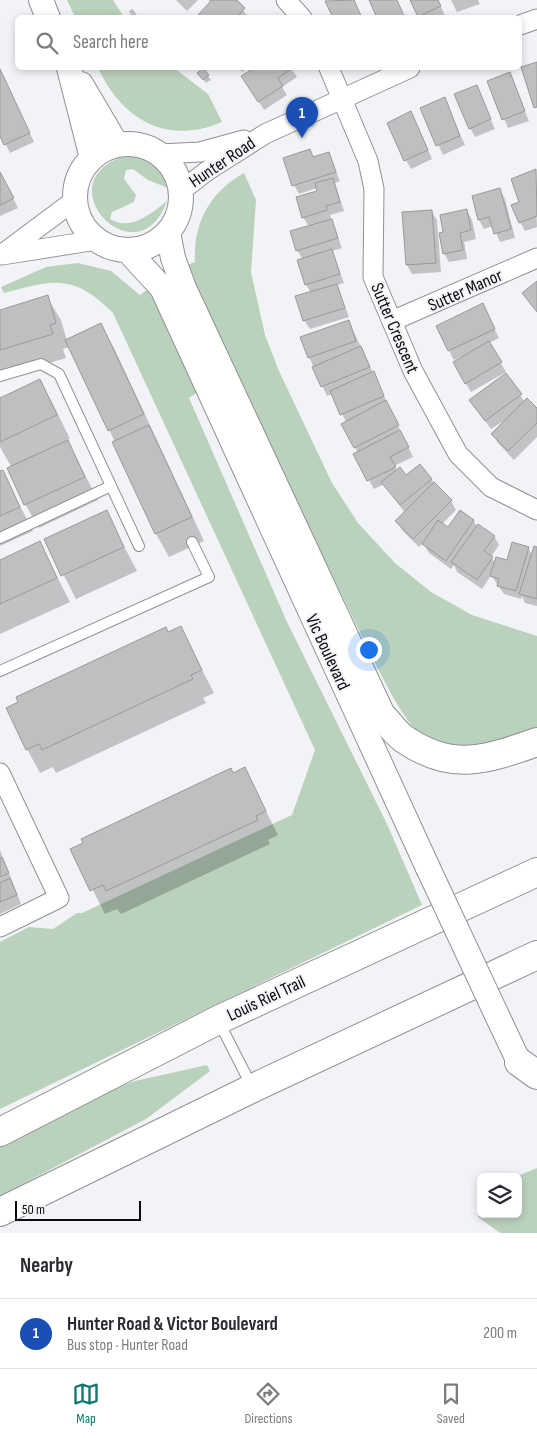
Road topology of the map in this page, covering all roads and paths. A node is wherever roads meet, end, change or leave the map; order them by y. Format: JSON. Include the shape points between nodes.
{"nodes":[{"id":1,"x":41,"y":0,"type":"edge"},
{"id":2,"x":286,"y":0,"type":"edge"},
{"id":3,"x":47,"y":15,"type":"edge"},
{"id":4,"x":299,"y":15,"type":"edge"},
{"id":5,"x":537,"y":19,"type":"edge"},
{"id":6,"x":522,"y":24,"type":"edge"},
{"id":7,"x":70,"y":70,"type":"edge"},
{"id":8,"x":71,"y":70,"type":"edge"},
{"id":9,"x":330,"y":70,"type":"edge"},
{"id":10,"x":406,"y":70,"type":"edge"},
{"id":11,"x":344,"y":98,"type":"junction"},
{"id":12,"x":264,"y":134,"type":"junction"},
{"id":13,"x":117,"y":145,"type":"junction"},
{"id":14,"x":159,"y":154,"type":"junction"},
{"id":15,"x":92,"y":158,"type":"junction"},
{"id":16,"x":180,"y":191,"type":"junction"},
{"id":17,"x":75,"y":200,"type":"junction"},
{"id":18,"x":168,"y":232,"type":"junction"},
{"id":19,"x":97,"y":240,"type":"junction"},
{"id":20,"x":127,"y":250,"type":"junction"},
{"id":21,"x":1,"y":255,"type":"edge"},
{"id":22,"x":537,"y":258,"type":"edge"},
{"id":23,"x":392,"y":321,"type":"junction"},
{"id":24,"x":0,"y":376,"type":"edge"},
{"id":25,"x":111,"y":486,"type":"junction"},
{"id":26,"x":537,"y":510,"type":"edge"},
{"id":27,"x":0,"y":538,"type":"edge"},
{"id":28,"x":192,"y":542,"type":"dead end"},
{"id":29,"x":139,"y":546,"type":"dead end"},
{"id":30,"x":0,"y":671,"type":"edge"},
{"id":31,"x":384,"y":719,"type":"joint"},
{"id":32,"x":537,"y":742,"type":"edge"},
{"id":33,"x":0,"y":772,"type":"edge"},
{"id":34,"x":537,"y":872,"type":"edge"},
{"id":35,"x":0,"y":927,"type":"edge"},
{"id":36,"x":537,"y":955,"type":"edge"},
{"id":37,"x":218,"y":1020,"type":"junction"},
{"id":38,"x":528,"y":1068,"type":"edge"},
{"id":39,"x":253,"y":1088,"type":"junction"},
{"id":40,"x":0,"y":1132,"type":"edge"},
{"id":41,"x":0,"y":1212,"type":"edge"}],
"edges":[{"from":1,"to":3,"type":"street"},
{"from":2,"to":4,"type":"street"},
{"from":5,"to":6,"type":"street"},
{"from":7,"to":15,"type":"street"},
{"from":8,"to":13,"type":"street"},
{"from":9,"to":11,"type":"street","name":"Sutter Crescent"},
{"from":10,"to":11,"type":"street","name":"Hunter Road"},
{"from":11,"to":12,"type":"street","name":"Hunter Road"},
{"from":11,"to":23,"type":"street","name":"Sutter Crescent","via":[[368,161],[374,188],[373,277]]},
{"from":12,"to":14,"type":"street","name":"Hunter Road","via":[[200,152]]},
{"from":12,"to":16,"type":"street","name":"Hunter Road"},
{"from":13,"to":14,"type":"street","via":[[146,147]]},
{"from":13,"to":15,"type":"street"},
{"from":14,"to":16,"type":"street","via":[[170,164]]},
{"from":15,"to":17,"type":"street","via":[[82,170]]},
{"from":16,"to":18,"type":"street","via":[[178,212]]},
{"from":17,"to":19,"type":"street","via":[[82,222]]},
{"from":17,"to":21,"type":"street"},
{"from":18,"to":20,"type":"street","via":[[156,242]]},
{"from":18,"to":31,"type":"street","name":"Vic Boulevard","via":[[184,288]]},
{"from":19,"to":20,"type":"street"},
{"from":19,"to":21,"type":"street"},
{"from":20,"to":38,"type":"street","name":"Vic Boulevard","bridge":true,"via":[[162,288],[502,1026]]},
{"from":22,"to":23,"type":"street","name":"Sutter Manor"},
{"from":23,"to":26,"type":"street","name":"Sutter Crescent","via":[[413,371],[458,454],[491,487]]},
{"from":24,"to":25,"type":"lane","via":[[41,364],[59,374]]},
{"from":25,"to":27,"type":"lane"},
{"from":25,"to":29,"type":"lane"},
{"from":28,"to":30,"type":"lane","via":[[209,577]]},
{"from":31,"to":32,"type":"highway","via":[[406,741],[439,757],[462,761],[502,754]]},
{"from":33,"to":35,"type":"street","via":[[58,898]]},
{"from":34,"to":37,"type":"highway","name":"Louis Riel Trail"},
{"from":36,"to":39,"type":"highway"},
{"from":37,"to":39,"type":"lane"},
{"from":37,"to":40,"type":"highway","name":"Louis Riel Trail"},
{"from":39,"to":41,"type":"highway"}]}
